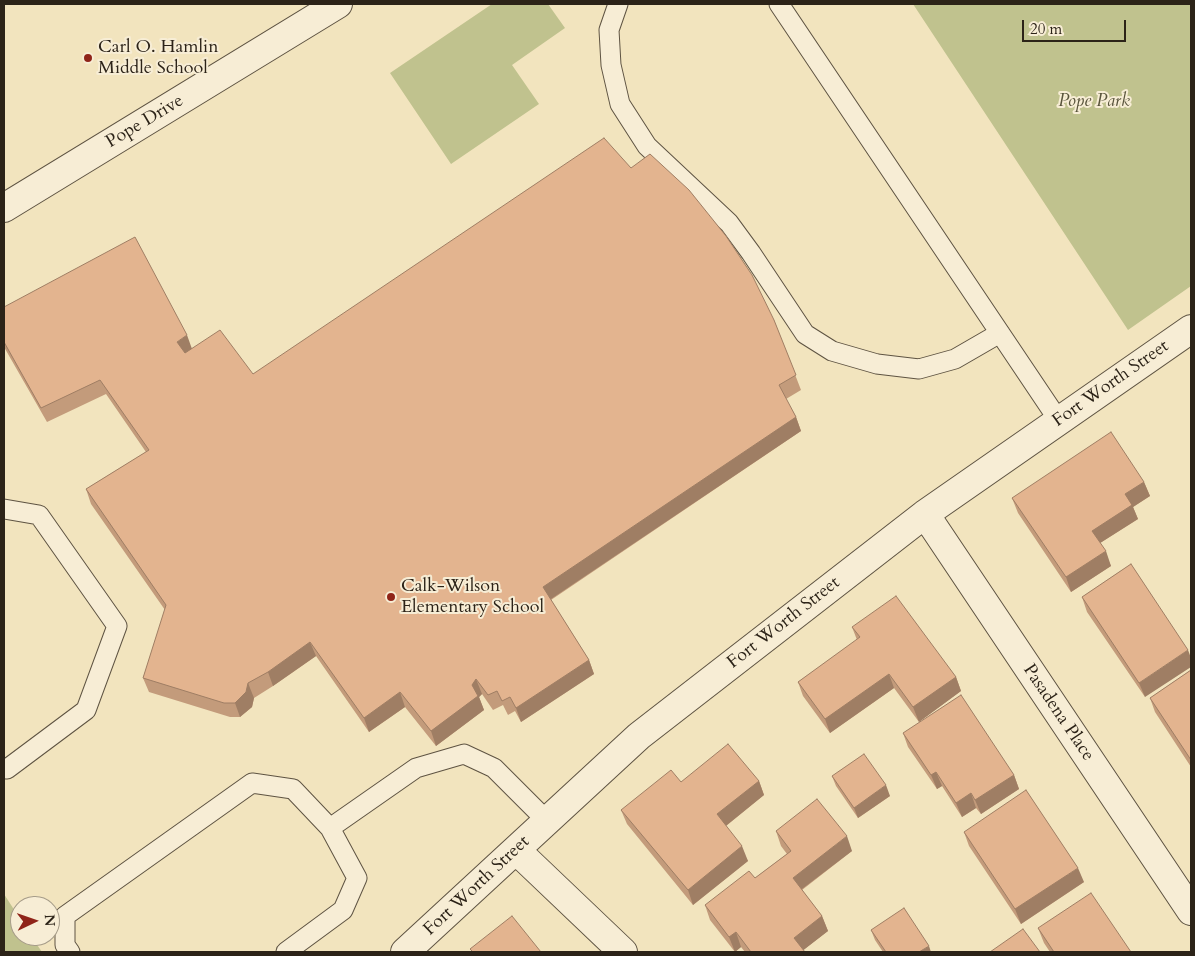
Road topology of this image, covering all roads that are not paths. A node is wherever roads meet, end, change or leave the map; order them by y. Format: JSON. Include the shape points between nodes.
{"nodes":[{"id":1,"x":338,"y":4,"type":"edge"},
{"id":2,"x":618,"y":4,"type":"edge"},
{"id":3,"x":780,"y":4,"type":"edge"},
{"id":4,"x":4,"y":208,"type":"edge"},
{"id":5,"x":1191,"y":329,"type":"edge"},
{"id":6,"x":1000,"y":333,"type":"junction"},
{"id":7,"x":1059,"y":421,"type":"junction"},
{"id":8,"x":4,"y":509,"type":"edge"},
{"id":9,"x":925,"y":514,"type":"junction"},
{"id":10,"x":4,"y":768,"type":"edge"},
{"id":11,"x":547,"y":821,"type":"junction"},
{"id":12,"x":330,"y":828,"type":"junction"},
{"id":13,"x":516,"y":850,"type":"junction"},
{"id":14,"x":1191,"y":911,"type":"edge"},
{"id":15,"x":70,"y":952,"type":"edge"},
{"id":16,"x":286,"y":952,"type":"edge"},
{"id":17,"x":405,"y":952,"type":"edge"},
{"id":18,"x":623,"y":952,"type":"edge"}],
"edges":[{"from":1,"to":4,"type":"street","name":"Pope Drive"},
{"from":2,"to":6,"type":"lane","via":[[609,30],[611,65],[620,104],[647,146],[729,223],[805,334],[832,351],[877,364],[919,368],[954,359]]},
{"from":3,"to":6,"type":"lane"},
{"from":5,"to":7,"type":"street","name":"Fort Worth Street"},
{"from":6,"to":7,"type":"lane"},
{"from":7,"to":9,"type":"street","name":"Fort Worth Street"},
{"from":8,"to":10,"type":"lane","via":[[39,516],[117,626],[86,710],[7,769]]},
{"from":9,"to":11,"type":"street","name":"Fort Worth Street","via":[[639,736]]},
{"from":9,"to":14,"type":"street","name":"Pasadena Place"},
{"from":11,"to":12,"type":"lane","via":[[494,768],[464,754],[416,768]]},
{"from":11,"to":13,"type":"street","name":"Fort Worth Street"},
{"from":12,"to":15,"type":"lane","via":[[293,789],[252,783],[65,916],[65,945]]},
{"from":12,"to":16,"type":"lane","via":[[357,878],[343,910]]},
{"from":13,"to":17,"type":"street","name":"Fort Worth Street"},
{"from":13,"to":18,"type":"street"}]}
